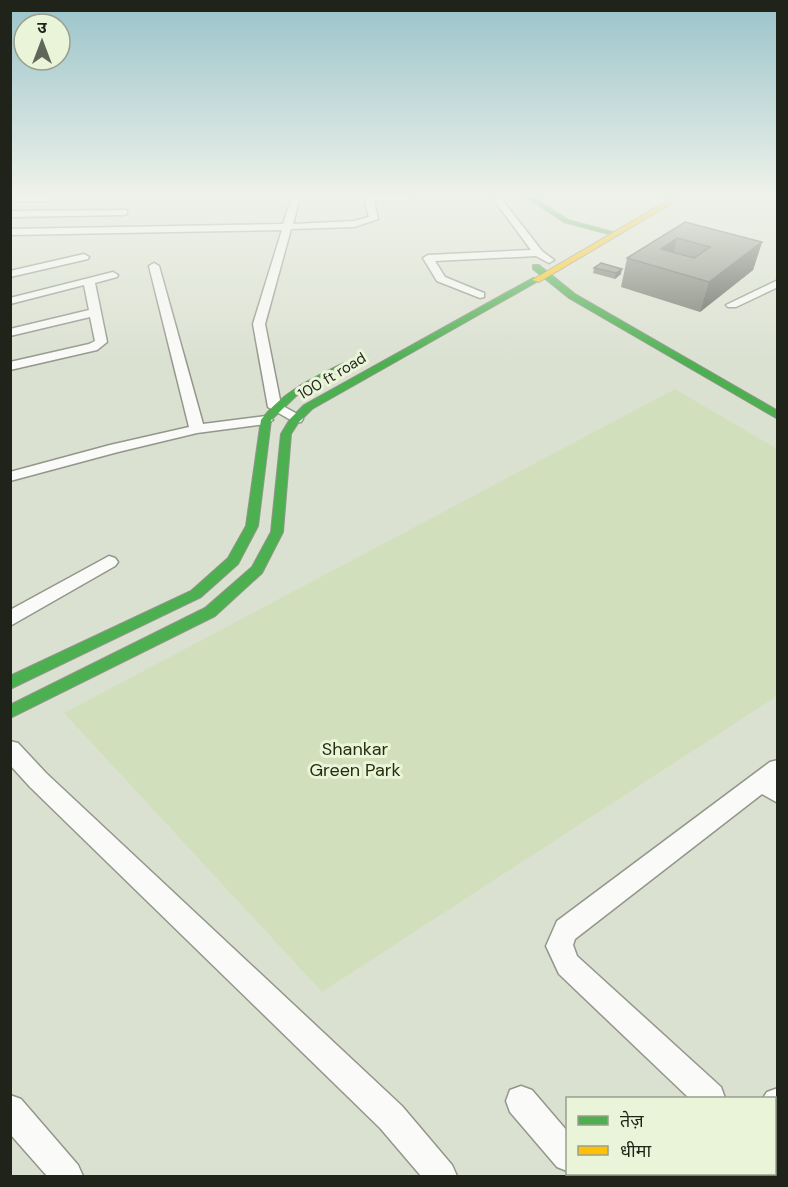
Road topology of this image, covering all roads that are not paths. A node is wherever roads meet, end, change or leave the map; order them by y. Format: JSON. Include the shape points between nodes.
{"nodes":[{"id":1,"x":61,"y":252,"type":"edge"},
{"id":2,"x":280,"y":252,"type":"edge"},
{"id":3,"x":535,"y":252,"type":"edge"},
{"id":4,"x":565,"y":252,"type":"edge"},
{"id":5,"x":573,"y":252,"type":"edge"},
{"id":6,"x":84,"y":257,"type":"dead end"},
{"id":7,"x":54,"y":264,"type":"junction"},
{"id":8,"x":544,"y":265,"type":"junction"},
{"id":9,"x":154,"y":266,"type":"dead end"},
{"id":10,"x":10,"y":274,"type":"edge"},
{"id":11,"x":114,"y":275,"type":"dead end"},
{"id":12,"x":89,"y":281,"type":"junction"},
{"id":13,"x":777,"y":283,"type":"edge"},
{"id":14,"x":480,"y":295,"type":"junction"},
{"id":15,"x":10,"y":301,"type":"edge"},
{"id":16,"x":460,"y":305,"type":"dead end"},
{"id":17,"x":732,"y":305,"type":"dead end"},
{"id":18,"x":96,"y":312,"type":"junction"},
{"id":19,"x":10,"y":333,"type":"edge"},
{"id":20,"x":359,"y":359,"type":"dead end"},
{"id":21,"x":10,"y":366,"type":"edge"},
{"id":22,"x":777,"y":402,"type":"edge"},
{"id":23,"x":275,"y":407,"type":"junction"},
{"id":24,"x":777,"y":416,"type":"edge"},
{"id":25,"x":296,"y":419,"type":"junction"},
{"id":26,"x":266,"y":420,"type":"junction"},
{"id":27,"x":197,"y":429,"type":"junction"},
{"id":28,"x":10,"y":477,"type":"edge"},
{"id":29,"x":109,"y":562,"type":"dead end"},
{"id":30,"x":10,"y":619,"type":"edge"},
{"id":31,"x":10,"y":683,"type":"edge"},
{"id":32,"x":10,"y":712,"type":"edge"},
{"id":33,"x":10,"y":750,"type":"edge"},
{"id":34,"x":772,"y":781,"type":"edge"},
{"id":35,"x":709,"y":1097,"type":"edge"},
{"id":36,"x":521,"y":1101,"type":"dead end"},
{"id":37,"x":10,"y":1110,"type":"edge"},
{"id":38,"x":566,"y":1155,"type":"edge"},
{"id":39,"x":67,"y":1176,"type":"edge"},
{"id":40,"x":441,"y":1176,"type":"edge"}],
"edges":[{"from":1,"to":7,"type":"street"},
{"from":2,"to":23,"type":"street","via":[[259,324]]},
{"from":3,"to":8,"type":"street"},
{"from":4,"to":8,"type":"main road","name":"100 ft road"},
{"from":5,"to":8,"type":"main road","name":"100 ft road"},
{"from":6,"to":7,"type":"street"},
{"from":7,"to":10,"type":"street"},
{"from":8,"to":14,"type":"main road","name":"100 ft road"},
{"from":8,"to":14,"type":"street","via":[[428,258],[441,279]]},
{"from":8,"to":22,"type":"main road"},
{"from":8,"to":24,"type":"main road","via":[[572,296]]},
{"from":8,"to":25,"type":"main road","name":"100 ft road","via":[[308,407]]},
{"from":9,"to":27,"type":"street"},
{"from":11,"to":12,"type":"street"},
{"from":12,"to":15,"type":"street"},
{"from":12,"to":18,"type":"street"},
{"from":13,"to":17,"type":"street"},
{"from":14,"to":16,"type":"main road","name":"100 ft road"},
{"from":18,"to":19,"type":"street"},
{"from":18,"to":21,"type":"street","via":[[103,340],[98,345]]},
{"from":20,"to":23,"type":"main road","name":"100 ft road"},
{"from":23,"to":25,"type":"street"},
{"from":23,"to":26,"type":"main road","name":"100 ft road"},
{"from":25,"to":32,"type":"main road","name":"100 ft road","via":[[286,434],[277,532],[257,570],[210,612]]},
{"from":26,"to":27,"type":"street"},
{"from":26,"to":31,"type":"main road","name":"100 ft road","via":[[252,526],[233,561],[196,594]]},
{"from":27,"to":28,"type":"street"},
{"from":29,"to":30,"type":"street"},
{"from":33,"to":40,"type":"street","via":[[391,1118]]},
{"from":34,"to":35,"type":"street","via":[[566,930],[559,946],[568,965]]},
{"from":36,"to":38,"type":"street"},
{"from":37,"to":39,"type":"street"}]}
